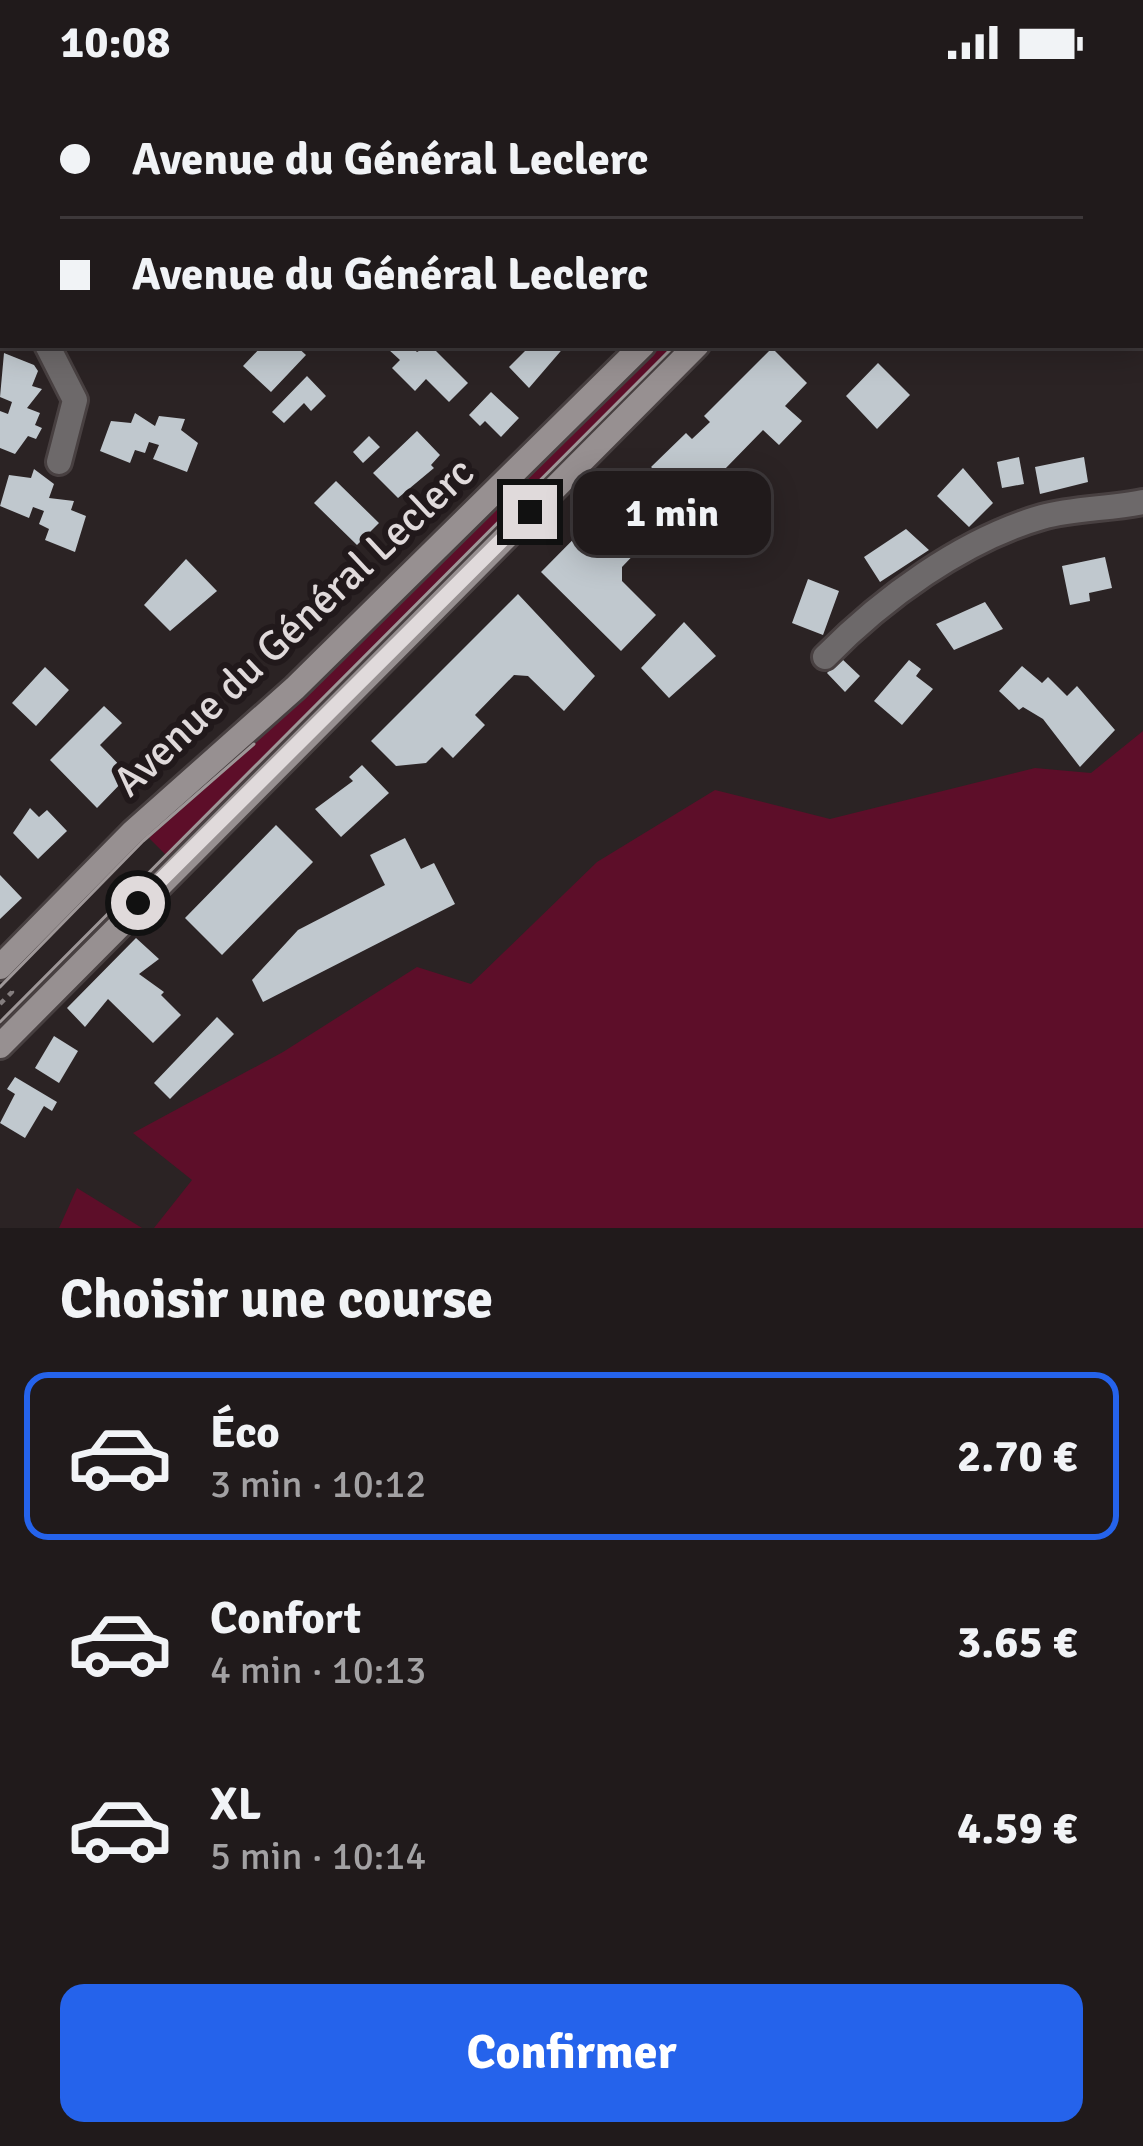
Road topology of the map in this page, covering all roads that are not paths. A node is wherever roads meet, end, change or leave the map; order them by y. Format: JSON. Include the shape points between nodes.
{"nodes":[{"id":1,"x":49,"y":348,"type":"edge"},
{"id":2,"x":640,"y":348,"type":"edge"},
{"id":3,"x":694,"y":348,"type":"edge"},
{"id":4,"x":58,"y":462,"type":"dead end"},
{"id":5,"x":1143,"y":502,"type":"edge"},
{"id":6,"x":825,"y":657,"type":"dead end"},
{"id":7,"x":6,"y":975,"type":"edge"},
{"id":8,"x":0,"y":1046,"type":"edge"}],
"edges":[{"from":1,"to":4,"type":"street","via":[[75,400]]},
{"from":2,"to":7,"type":"main road","name":"Avenue du Général Leclerc","via":[[296,688],[133,832]]},
{"from":3,"to":8,"type":"main road","name":"Avenue du Général Leclerc"},
{"from":5,"to":6,"type":"street","via":[[1042,517],[974,547],[891,598]]}]}
